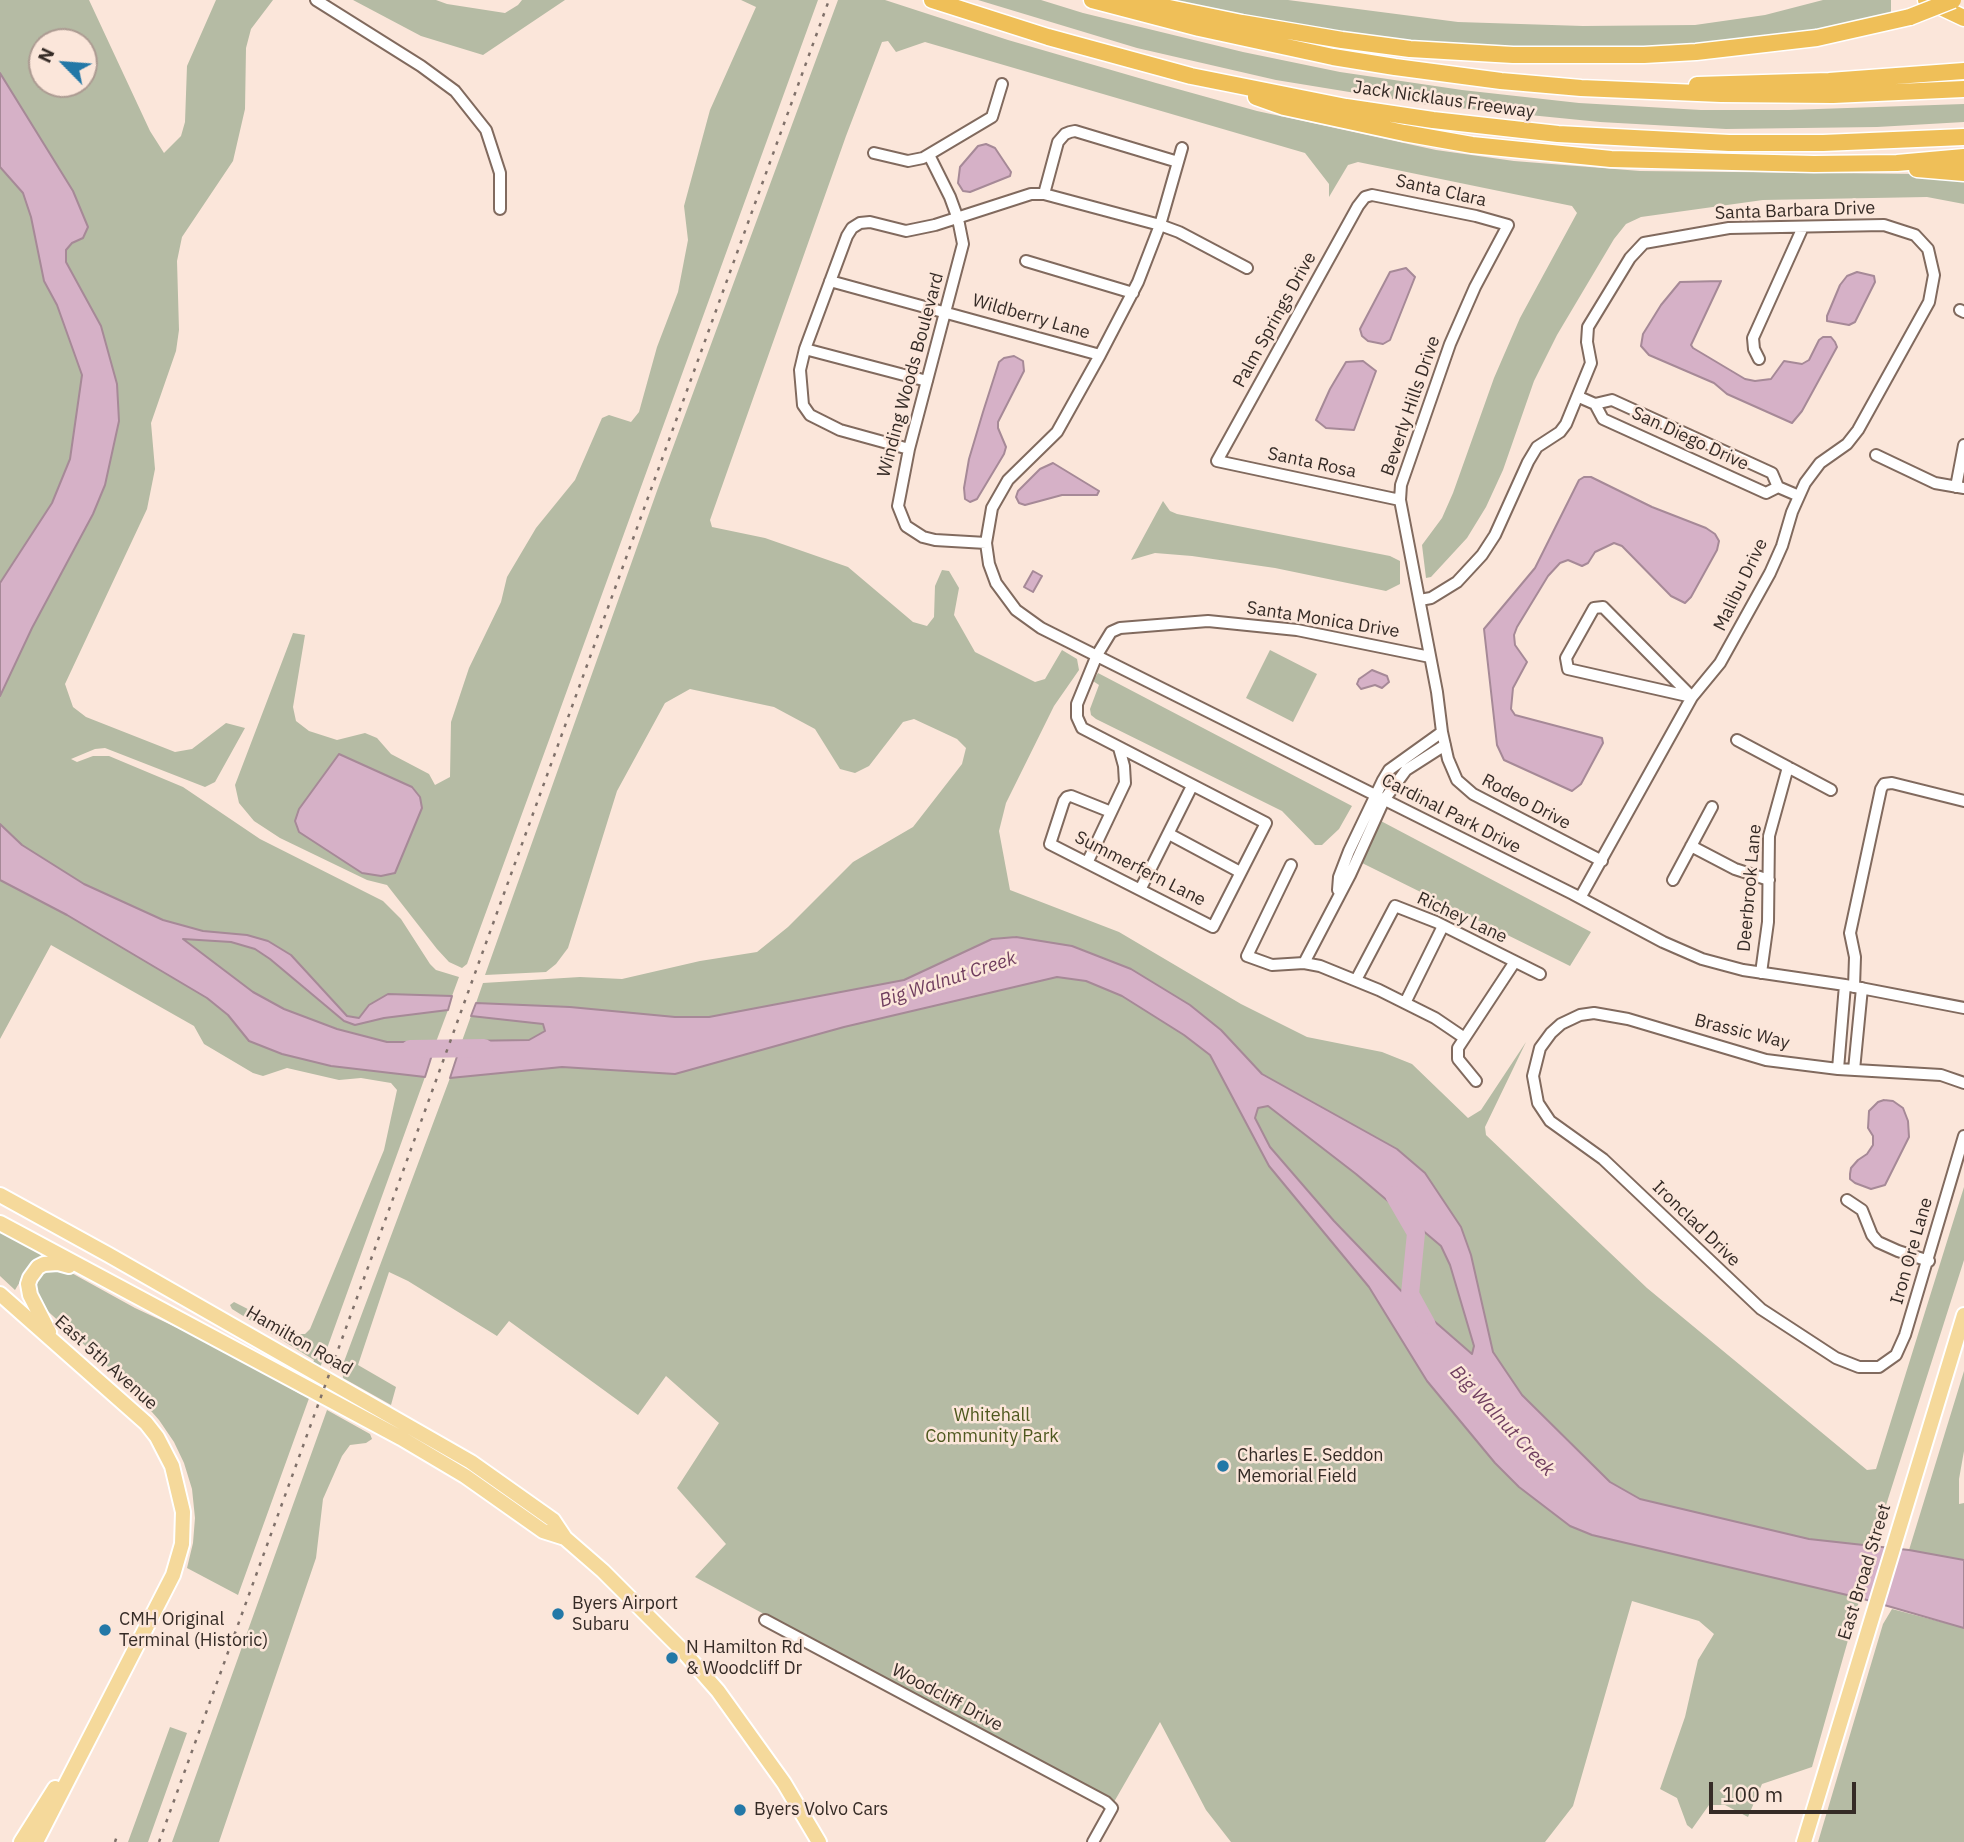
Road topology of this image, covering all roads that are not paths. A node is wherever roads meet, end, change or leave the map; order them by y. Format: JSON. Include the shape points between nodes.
{"nodes":[{"id":1,"x":316,"y":0,"type":"edge"},
{"id":2,"x":932,"y":0,"type":"edge"},
{"id":3,"x":1092,"y":0,"type":"edge"},
{"id":4,"x":1130,"y":0,"type":"edge"},
{"id":5,"x":1926,"y":0,"type":"edge"},
{"id":6,"x":1953,"y":0,"type":"edge"},
{"id":7,"x":1964,"y":18,"type":"edge"},
{"id":8,"x":1964,"y":71,"type":"edge"},
{"id":9,"x":1207,"y":80,"type":"junction"},
{"id":10,"x":1002,"y":84,"type":"dead end"},
{"id":11,"x":1964,"y":89,"type":"edge"},
{"id":12,"x":1627,"y":91,"type":"junction"},
{"id":13,"x":1964,"y":137,"type":"edge"},
{"id":14,"x":1182,"y":148,"type":"dead end"},
{"id":15,"x":874,"y":153,"type":"dead end"},
{"id":16,"x":929,"y":155,"type":"junction"},
{"id":17,"x":1964,"y":157,"type":"edge"},
{"id":18,"x":1178,"y":162,"type":"junction"},
{"id":19,"x":1876,"y":164,"type":"junction"},
{"id":20,"x":1964,"y":173,"type":"edge"},
{"id":21,"x":1044,"y":194,"type":"junction"},
{"id":22,"x":1365,"y":197,"type":"joint"},
{"id":23,"x":500,"y":208,"type":"dead end"},
{"id":24,"x":958,"y":219,"type":"junction"},
{"id":25,"x":1160,"y":225,"type":"junction"},
{"id":26,"x":1508,"y":225,"type":"joint"},
{"id":27,"x":1803,"y":227,"type":"junction"},
{"id":28,"x":1928,"y":249,"type":"joint"},
{"id":29,"x":1026,"y":261,"type":"dead end"},
{"id":30,"x":1247,"y":268,"type":"dead end"},
{"id":31,"x":831,"y":281,"type":"junction"},
{"id":32,"x":1133,"y":293,"type":"junction"},
{"id":33,"x":946,"y":311,"type":"junction"},
{"id":34,"x":805,"y":349,"type":"junction"},
{"id":35,"x":1100,"y":355,"type":"junction"},
{"id":36,"x":1759,"y":359,"type":"dead end"},
{"id":37,"x":927,"y":381,"type":"junction"},
{"id":38,"x":1578,"y":397,"type":"junction"},
{"id":39,"x":1595,"y":404,"type":"junction"},
{"id":40,"x":1964,"y":445,"type":"edge"},
{"id":41,"x":909,"y":449,"type":"junction"},
{"id":42,"x":1876,"y":454,"type":"dead end"},
{"id":43,"x":1217,"y":461,"type":"joint"},
{"id":44,"x":1778,"y":487,"type":"junction"},
{"id":45,"x":1960,"y":488,"type":"edge"},
{"id":46,"x":1799,"y":496,"type":"junction"},
{"id":47,"x":1400,"y":500,"type":"junction"},
{"id":48,"x":986,"y":543,"type":"junction"},
{"id":49,"x":1420,"y":600,"type":"junction"},
{"id":50,"x":1097,"y":655,"type":"junction"},
{"id":51,"x":1430,"y":657,"type":"junction"},
{"id":52,"x":1692,"y":697,"type":"junction"},
{"id":53,"x":1442,"y":732,"type":"junction"},
{"id":54,"x":1737,"y":740,"type":"dead end"},
{"id":55,"x":1445,"y":745,"type":"junction"},
{"id":56,"x":1119,"y":748,"type":"junction"},
{"id":57,"x":1448,"y":760,"type":"joint"},
{"id":58,"x":1788,"y":767,"type":"junction"},
{"id":59,"x":1192,"y":786,"type":"junction"},
{"id":60,"x":1831,"y":790,"type":"dead end"},
{"id":61,"x":1380,"y":798,"type":"junction"},
{"id":62,"x":1964,"y":801,"type":"edge"},
{"id":63,"x":1712,"y":807,"type":"dead end"},
{"id":64,"x":1111,"y":812,"type":"junction"},
{"id":65,"x":1169,"y":834,"type":"junction"},
{"id":66,"x":1691,"y":846,"type":"junction"},
{"id":67,"x":1088,"y":861,"type":"junction"},
{"id":68,"x":1602,"y":861,"type":"junction"},
{"id":69,"x":1291,"y":865,"type":"dead end"},
{"id":70,"x":1240,"y":872,"type":"junction"},
{"id":71,"x":1673,"y":880,"type":"dead end"},
{"id":72,"x":1769,"y":880,"type":"junction"},
{"id":73,"x":1141,"y":888,"type":"junction"},
{"id":74,"x":1580,"y":898,"type":"junction"},
{"id":75,"x":1443,"y":926,"type":"junction"},
{"id":76,"x":1304,"y":962,"type":"junction"},
{"id":77,"x":1514,"y":963,"type":"junction"},
{"id":78,"x":1761,"y":973,"type":"junction"},
{"id":79,"x":1540,"y":974,"type":"dead end"},
{"id":80,"x":1356,"y":980,"type":"junction"},
{"id":81,"x":1853,"y":987,"type":"junction"},
{"id":82,"x":1405,"y":1003,"type":"junction"},
{"id":83,"x":1964,"y":1008,"type":"edge"},
{"id":84,"x":1463,"y":1037,"type":"junction"},
{"id":85,"x":1535,"y":1062,"type":"joint"},
{"id":86,"x":1838,"y":1069,"type":"junction"},
{"id":87,"x":1854,"y":1070,"type":"junction"},
{"id":88,"x":1476,"y":1081,"type":"dead end"},
{"id":89,"x":1964,"y":1083,"type":"edge"},
{"id":90,"x":1964,"y":1136,"type":"edge"},
{"id":91,"x":0,"y":1195,"type":"edge"},
{"id":92,"x":1847,"y":1200,"type":"dead end"},
{"id":93,"x":0,"y":1223,"type":"edge"},
{"id":94,"x":1929,"y":1261,"type":"junction"},
{"id":95,"x":97,"y":1276,"type":"junction"},
{"id":96,"x":0,"y":1294,"type":"edge"},
{"id":97,"x":1964,"y":1315,"type":"edge"},
{"id":98,"x":52,"y":1339,"type":"junction"},
{"id":99,"x":1879,"y":1367,"type":"joint"},
{"id":100,"x":565,"y":1538,"type":"junction"},
{"id":101,"x":765,"y":1620,"type":"dead end"},
{"id":102,"x":88,"y":1741,"type":"junction"},
{"id":103,"x":21,"y":1842,"type":"edge"},
{"id":104,"x":36,"y":1842,"type":"edge"},
{"id":105,"x":819,"y":1842,"type":"edge"},
{"id":106,"x":1093,"y":1842,"type":"edge"},
{"id":107,"x":1804,"y":1842,"type":"edge"}],
"edges":[{"from":1,"to":23,"type":"street","via":[[455,92],[486,130],[500,173]]},
{"from":2,"to":9,"type":"highway","name":"Jack Nicklaus Freeway"},
{"from":3,"to":12,"type":"highway","name":"Jack Nicklaus Freeway","via":[[1199,29],[1395,67]]},
{"from":4,"to":6,"type":"highway","bridge":true,"via":[[1410,49],[1562,56],[1670,54],[1775,44],[1856,31]]},
{"from":5,"to":7,"type":"highway"},
{"from":8,"to":12,"type":"highway"},
{"from":9,"to":13,"type":"highway","name":"Jack Nicklaus Freeway","via":[[1346,107],[1572,135],[1823,144]]},
{"from":9,"to":19,"type":"highway","via":[[1284,107],[1472,145],[1658,162]]},
{"from":10,"to":16,"type":"street","via":[[992,117]]},
{"from":11,"to":12,"type":"highway","name":"Jack Nicklaus Freeway","via":[[1833,95]]},
{"from":14,"to":18,"type":"street"},
{"from":15,"to":16,"type":"street","via":[[908,161]]},
{"from":16,"to":24,"type":"street","name":"Winding Woods Boulevard"},
{"from":17,"to":19,"type":"highway"},
{"from":18,"to":21,"type":"street","via":[[1070,132],[1058,142]]},
{"from":18,"to":25,"type":"street"},
{"from":19,"to":20,"type":"highway"},
{"from":21,"to":24,"type":"street","via":[[1031,194]]},
{"from":21,"to":25,"type":"street"},
{"from":22,"to":26,"type":"street","name":"Santa Clara","via":[[1381,195]]},
{"from":22,"to":43,"type":"street","name":"Palm Springs Drive"},
{"from":24,"to":31,"type":"street","via":[[906,231],[860,223],[847,236]]},
{"from":24,"to":33,"type":"street","name":"Winding Woods Boulevard","via":[[963,244]]},
{"from":25,"to":30,"type":"street"},
{"from":25,"to":32,"type":"street"},
{"from":26,"to":47,"type":"street","name":"Beverly Hills Drive","via":[[1450,344],[1401,485]]},
{"from":27,"to":28,"type":"street","name":"Santa Barbara Drive","via":[[1884,225],[1915,235]]},
{"from":27,"to":36,"type":"street","via":[[1753,338]]},
{"from":27,"to":38,"type":"street","name":"Santa Barbara Drive","via":[[1729,228],[1644,243],[1592,317],[1586,335],[1591,363]]},
{"from":28,"to":46,"type":"street","name":"Malibu Drive","via":[[1934,275],[1929,302],[1858,430],[1820,463]]},
{"from":29,"to":32,"type":"street"},
{"from":31,"to":33,"type":"street","name":"Wildberry Lane"},
{"from":31,"to":34,"type":"street"},
{"from":32,"to":35,"type":"street"},
{"from":33,"to":35,"type":"street","name":"Wildberry Lane"},
{"from":33,"to":37,"type":"street","name":"Winding Woods Boulevard"},
{"from":34,"to":37,"type":"street"},
{"from":34,"to":41,"type":"street","via":[[800,370],[803,405],[810,415],[840,430]]},
{"from":35,"to":48,"type":"street","via":[[1057,432],[1002,489],[992,508]]},
{"from":37,"to":41,"type":"street","name":"Winding Woods Boulevard"},
{"from":38,"to":39,"type":"street","name":"San Diego Drive"},
{"from":38,"to":49,"type":"street","via":[[1560,432],[1537,447],[1482,555],[1457,582]]},
{"from":39,"to":44,"type":"street","name":"San Diego Drive","via":[[1612,400],[1772,473]]},
{"from":39,"to":44,"type":"street","name":"San Diego Drive","via":[[1603,419],[1766,493]]},
{"from":40,"to":45,"type":"street"},
{"from":41,"to":48,"type":"street","name":"Winding Woods Boulevard","via":[[898,497],[906,526],[936,540]]},
{"from":42,"to":45,"type":"street","via":[[1935,483]]},
{"from":43,"to":47,"type":"street","name":"Santa Rosa"},
{"from":44,"to":46,"type":"street","name":"San Diego Drive"},
{"from":46,"to":52,"type":"street","name":"Malibu Drive","via":[[1770,573],[1720,663]]},
{"from":47,"to":49,"type":"street","name":"Beverly Hills Drive"},
{"from":48,"to":50,"type":"street","name":"Cardinal Park Drive","via":[[991,574],[1016,610],[1041,628]]},
{"from":49,"to":51,"type":"street","name":"Beverly Hills Drive"},
{"from":50,"to":51,"type":"street","name":"Santa Monica Drive","via":[[1111,632],[1120,628],[1208,621],[1297,630]]},
{"from":50,"to":56,"type":"street","name":"Santa Monica Drive","via":[[1077,704],[1077,717],[1082,728]]},
{"from":50,"to":61,"type":"street","name":"Cardinal Park Drive"},
{"from":51,"to":53,"type":"street","name":"Beverly Hills Drive"},
{"from":52,"to":52,"type":"street","via":[[1568,669],[1566,658],[1594,608],[1604,607]]},
{"from":52,"to":68,"type":"street","name":"Malibu Drive"},
{"from":53,"to":55,"type":"street","name":"Beverly Hills Drive"},
{"from":53,"to":61,"type":"street","via":[[1389,770]]},
{"from":54,"to":58,"type":"street"},
{"from":55,"to":57,"type":"street","name":"Beverly Hills Drive"},
{"from":55,"to":61,"type":"street","via":[[1406,770]]},
{"from":56,"to":59,"type":"street","name":"Santa Monica Drive"},
{"from":56,"to":64,"type":"street","via":[[1125,783]]},
{"from":57,"to":68,"type":"street","name":"Rodeo Drive","via":[[1457,780],[1473,794]]},
{"from":58,"to":60,"type":"street"},
{"from":58,"to":72,"type":"street","name":"Deerbrook Lane","via":[[1769,836]]},
{"from":59,"to":65,"type":"street"},
{"from":59,"to":70,"type":"street","name":"Santa Monica Drive","via":[[1266,822]]},
{"from":61,"to":74,"type":"street","name":"Cardinal Park Drive"},
{"from":61,"to":76,"type":"street","via":[[1349,851],[1339,877],[1338,898]]},
{"from":62,"to":81,"type":"street","via":[[1892,783],[1881,789],[1850,933],[1855,957]]},
{"from":63,"to":66,"type":"street"},
{"from":64,"to":67,"type":"street"},
{"from":64,"to":67,"type":"street","name":"Summerfern Lane","via":[[1067,797],[1050,844]]},
{"from":65,"to":70,"type":"street"},
{"from":65,"to":73,"type":"street"},
{"from":66,"to":71,"type":"street"},
{"from":66,"to":72,"type":"street","via":[[1735,869]]},
{"from":67,"to":73,"type":"street","name":"Summerfern Lane"},
{"from":68,"to":74,"type":"street","name":"Malibu Drive"},
{"from":69,"to":76,"type":"street","via":[[1247,956],[1272,965]]},
{"from":70,"to":73,"type":"street","name":"Summerfern Lane","via":[[1213,927]]},
{"from":72,"to":78,"type":"street","name":"Deerbrook Lane"},
{"from":74,"to":78,"type":"street","name":"Cardinal Park Drive","via":[[1702,959]]},
{"from":75,"to":77,"type":"street","name":"Richey Lane"},
{"from":75,"to":80,"type":"street","name":"Richey Lane","via":[[1395,906]]},
{"from":75,"to":82,"type":"street"},
{"from":76,"to":80,"type":"street"},
{"from":77,"to":79,"type":"street","name":"Richey Lane"},
{"from":77,"to":84,"type":"street","name":"Richey Lane"},
{"from":78,"to":81,"type":"street","name":"Cardinal Park Drive"},
{"from":80,"to":82,"type":"street"},
{"from":81,"to":83,"type":"street","name":"Cardinal Park Drive"},
{"from":81,"to":86,"type":"street"},
{"from":81,"to":87,"type":"street"},
{"from":82,"to":84,"type":"street"},
{"from":84,"to":88,"type":"street","via":[[1458,1059]]},
{"from":85,"to":86,"type":"street","name":"Brassic Way","via":[[1540,1048],[1561,1024],[1594,1013],[1766,1060]]},
{"from":85,"to":99,"type":"street","name":"Ironclad Drive","via":[[1534,1088],[1550,1121],[1602,1158],[1761,1309],[1836,1359],[1859,1367]]},
{"from":86,"to":87,"type":"street","name":"Brassic Way"},
{"from":87,"to":89,"type":"street","name":"Brassic Way","via":[[1941,1075]]},
{"from":90,"to":94,"type":"street","name":"Iron Ore Lane"},
{"from":91,"to":100,"type":"main road","name":"Hamilton Road","via":[[462,1457],[553,1520]]},
{"from":92,"to":94,"type":"street","via":[[1862,1210],[1878,1242]]},
{"from":93,"to":95,"type":"main road","name":"Hamilton Road"},
{"from":94,"to":99,"type":"street","name":"Iron Ore Lane","via":[[1896,1355]]},
{"from":95,"to":98,"type":"main road","via":[[53,1262],[33,1272],[30,1296]]},
{"from":95,"to":100,"type":"main road","name":"Hamilton Road","via":[[401,1438],[466,1476],[543,1531]]},
{"from":96,"to":98,"type":"main road","name":"East 5th Avenue"},
{"from":97,"to":107,"type":"main road","name":"East Broad Street"},
{"from":98,"to":102,"type":"main road","name":"East 5th Avenue","via":[[157,1437],[178,1481],[183,1512],[173,1575]]},
{"from":100,"to":105,"type":"main road","name":"Hamilton Road","via":[[621,1588],[718,1691],[784,1783]]},
{"from":101,"to":106,"type":"street","name":"Woodcliff Drive","via":[[1112,1808]]},
{"from":102,"to":103,"type":"main road","name":"East 5th Avenue"},
{"from":102,"to":104,"type":"main road","name":"East 5th Avenue"}]}
